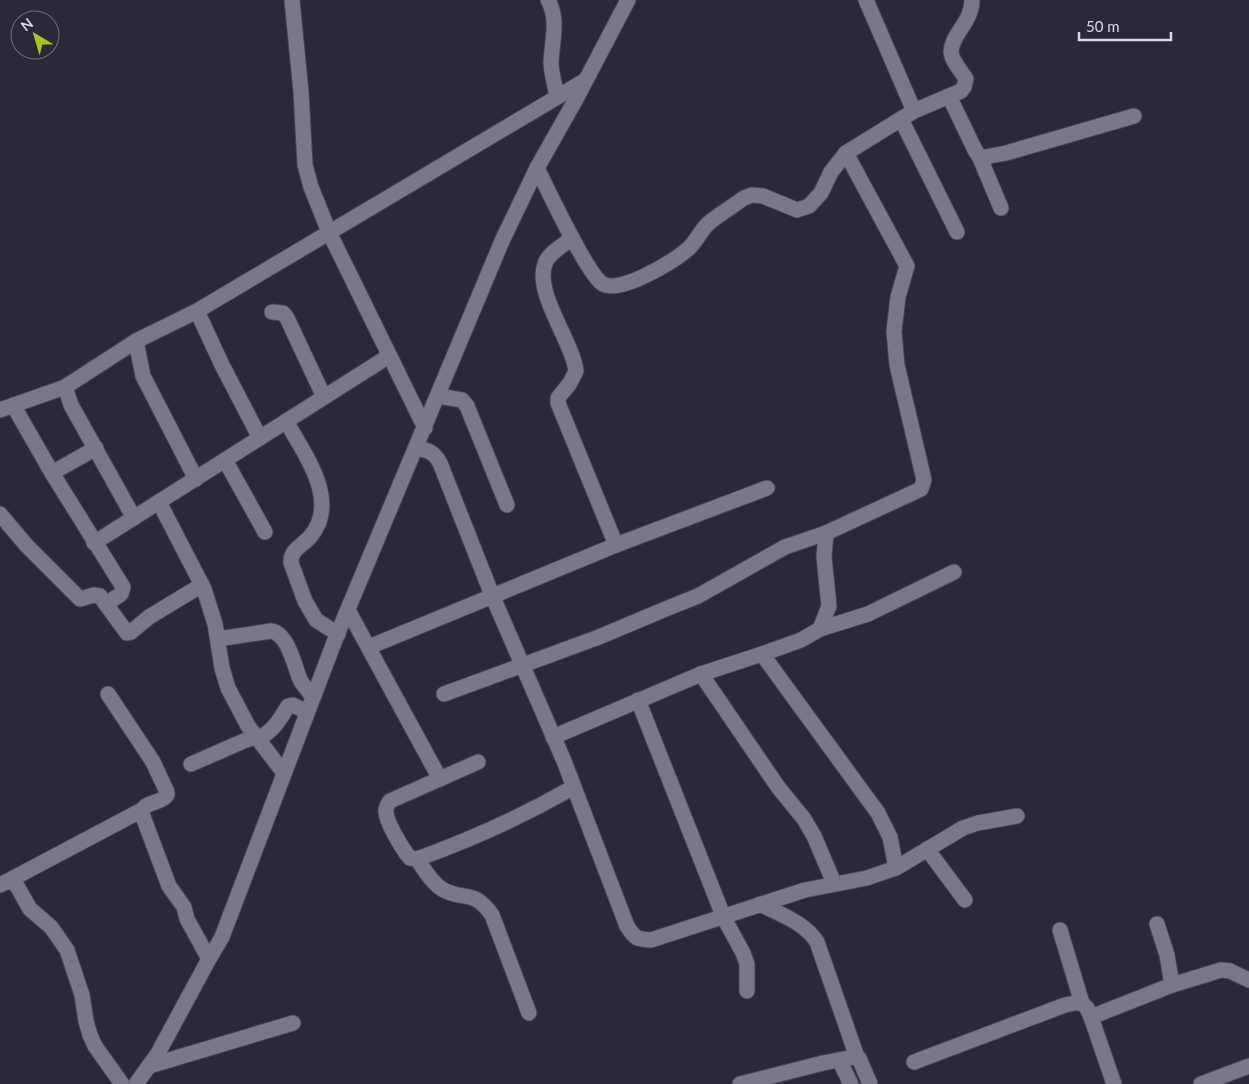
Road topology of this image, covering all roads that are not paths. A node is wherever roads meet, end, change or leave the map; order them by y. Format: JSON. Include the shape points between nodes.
{"nodes":[{"id":1,"x":292,"y":0,"type":"edge"},
{"id":2,"x":548,"y":0,"type":"edge"},
{"id":3,"x":628,"y":0,"type":"edge"},
{"id":4,"x":866,"y":0,"type":"edge"},
{"id":5,"x":972,"y":0,"type":"edge"},
{"id":6,"x":586,"y":80,"type":"junction"},
{"id":7,"x":557,"y":96,"type":"junction"},
{"id":8,"x":949,"y":96,"type":"junction"},
{"id":9,"x":914,"y":111,"type":"junction"},
{"id":10,"x":1134,"y":116,"type":"dead end"},
{"id":11,"x":901,"y":119,"type":"junction"},
{"id":12,"x":846,"y":153,"type":"junction"},
{"id":13,"x":980,"y":158,"type":"junction"},
{"id":14,"x":537,"y":168,"type":"junction"},
{"id":15,"x":1001,"y":208,"type":"dead end"},
{"id":16,"x":329,"y":232,"type":"junction"},
{"id":17,"x":957,"y":232,"type":"dead end"},
{"id":18,"x":572,"y":238,"type":"junction"},
{"id":19,"x":197,"y":311,"type":"junction"},
{"id":20,"x":272,"y":312,"type":"dead end"},
{"id":21,"x":136,"y":342,"type":"junction"},
{"id":22,"x":390,"y":356,"type":"junction"},
{"id":23,"x":65,"y":386,"type":"junction"},
{"id":24,"x":438,"y":396,"type":"junction"},
{"id":25,"x":324,"y":397,"type":"junction"},
{"id":26,"x":7,"y":407,"type":"edge"},
{"id":27,"x":286,"y":421,"type":"junction"},
{"id":28,"x":425,"y":428,"type":"junction"},
{"id":29,"x":260,"y":438,"type":"junction"},
{"id":30,"x":96,"y":448,"type":"junction"},
{"id":31,"x":416,"y":448,"type":"junction"},
{"id":32,"x":224,"y":460,"type":"junction"},
{"id":33,"x":52,"y":474,"type":"junction"},
{"id":34,"x":196,"y":479,"type":"junction"},
{"id":35,"x":767,"y":488,"type":"dead end"},
{"id":36,"x":159,"y":502,"type":"junction"},
{"id":37,"x":507,"y":505,"type":"dead end"},
{"id":38,"x":0,"y":514,"type":"edge"},
{"id":39,"x":134,"y":518,"type":"junction"},
{"id":40,"x":265,"y":532,"type":"dead end"},
{"id":41,"x":826,"y":533,"type":"junction"},
{"id":42,"x":94,"y":543,"type":"junction"},
{"id":43,"x":616,"y":545,"type":"junction"},
{"id":44,"x":954,"y":572,"type":"dead end"},
{"id":45,"x":202,"y":585,"type":"junction"},
{"id":46,"x":492,"y":595,"type":"junction"},
{"id":47,"x":106,"y":604,"type":"junction"},
{"id":48,"x":348,"y":610,"type":"junction"},
{"id":49,"x":820,"y":630,"type":"junction"},
{"id":50,"x":338,"y":634,"type":"junction"},
{"id":51,"x":218,"y":639,"type":"junction"},
{"id":52,"x":368,"y":647,"type":"junction"},
{"id":53,"x":762,"y":654,"type":"junction"},
{"id":54,"x":522,"y":664,"type":"junction"},
{"id":55,"x":701,"y":674,"type":"junction"},
{"id":56,"x":108,"y":694,"type":"dead end"},
{"id":57,"x":444,"y":694,"type":"dead end"},
{"id":58,"x":313,"y":697,"type":"junction"},
{"id":59,"x":638,"y":700,"type":"junction"},
{"id":60,"x":308,"y":712,"type":"junction"},
{"id":61,"x":553,"y":737,"type":"junction"},
{"id":62,"x":257,"y":738,"type":"junction"},
{"id":63,"x":478,"y":762,"type":"dead end"},
{"id":64,"x":191,"y":764,"type":"dead end"},
{"id":65,"x":284,"y":773,"type":"junction"},
{"id":66,"x":440,"y":779,"type":"junction"},
{"id":67,"x":572,"y":788,"type":"junction"},
{"id":68,"x":142,"y":810,"type":"junction"},
{"id":69,"x":1017,"y":816,"type":"dead end"},
{"id":70,"x":927,"y":849,"type":"junction"},
{"id":71,"x":417,"y":859,"type":"junction"},
{"id":72,"x":896,"y":868,"type":"junction"},
{"id":73,"x":3,"y":883,"type":"edge"},
{"id":74,"x":834,"y":883,"type":"junction"},
{"id":75,"x":965,"y":900,"type":"dead end"},
{"id":76,"x":760,"y":904,"type":"junction"},
{"id":77,"x":724,"y":918,"type":"junction"},
{"id":78,"x":1157,"y":924,"type":"dead end"},
{"id":79,"x":1060,"y":930,"type":"dead end"},
{"id":80,"x":209,"y":959,"type":"junction"},
{"id":81,"x":1249,"y":980,"type":"edge"},
{"id":82,"x":1172,"y":985,"type":"junction"},
{"id":83,"x":747,"y":991,"type":"dead end"},
{"id":84,"x":1082,"y":1003,"type":"junction"},
{"id":85,"x":529,"y":1012,"type":"dead end"},
{"id":86,"x":1091,"y":1016,"type":"junction"},
{"id":87,"x":294,"y":1023,"type":"dead end"},
{"id":88,"x":857,"y":1057,"type":"junction"},
{"id":89,"x":839,"y":1060,"type":"junction"},
{"id":90,"x":914,"y":1062,"type":"dead end"},
{"id":91,"x":149,"y":1066,"type":"junction"},
{"id":92,"x":1249,"y":1066,"type":"edge"},
{"id":93,"x":122,"y":1084,"type":"edge"},
{"id":94,"x":136,"y":1084,"type":"edge"},
{"id":95,"x":740,"y":1084,"type":"edge"},
{"id":96,"x":851,"y":1084,"type":"edge"},
{"id":97,"x":870,"y":1084,"type":"edge"},
{"id":98,"x":1114,"y":1084,"type":"edge"},
{"id":99,"x":1201,"y":1084,"type":"edge"}],
"edges":[{"from":1,"to":16,"type":"street","via":[[305,165]]},
{"from":2,"to":7,"type":"street","via":[[554,14],[551,64]]},
{"from":3,"to":6,"type":"street"},
{"from":4,"to":9,"type":"street"},
{"from":5,"to":8,"type":"street","via":[[971,13],[951,52],[966,83],[961,91]]},
{"from":6,"to":7,"type":"street"},
{"from":6,"to":14,"type":"street"},
{"from":7,"to":16,"type":"street"},
{"from":8,"to":9,"type":"street"},
{"from":8,"to":13,"type":"street"},
{"from":9,"to":11,"type":"street"},
{"from":10,"to":13,"type":"street"},
{"from":11,"to":12,"type":"street"},
{"from":11,"to":17,"type":"street"},
{"from":12,"to":18,"type":"street","via":[[831,172],[822,193],[809,206],[797,210],[763,196],[744,198],[704,227],[686,251],[657,270],[618,286],[604,284],[597,278]]},
{"from":12,"to":41,"type":"street","via":[[907,266],[898,297],[894,331],[897,365],[924,480],[916,492]]},
{"from":13,"to":15,"type":"street"},
{"from":14,"to":18,"type":"street"},
{"from":14,"to":24,"type":"street","via":[[502,241]]},
{"from":16,"to":19,"type":"street"},
{"from":16,"to":22,"type":"street"},
{"from":18,"to":43,"type":"street","via":[[544,264],[544,285],[576,371],[558,403]]},
{"from":19,"to":21,"type":"street"},
{"from":19,"to":29,"type":"street"},
{"from":20,"to":25,"type":"street","via":[[283,313],[287,318]]},
{"from":21,"to":23,"type":"street"},
{"from":21,"to":34,"type":"street","via":[[143,376]]},
{"from":22,"to":25,"type":"street"},
{"from":22,"to":28,"type":"street"},
{"from":23,"to":26,"type":"street"},
{"from":23,"to":30,"type":"street"},
{"from":24,"to":28,"type":"street"},
{"from":24,"to":37,"type":"street","via":[[462,400],[467,406]]},
{"from":25,"to":27,"type":"street"},
{"from":26,"to":33,"type":"street"},
{"from":27,"to":29,"type":"street"},
{"from":27,"to":50,"type":"street","via":[[322,494],[319,522],[308,540],[294,551],[291,563],[312,615]]},
{"from":28,"to":31,"type":"street"},
{"from":29,"to":32,"type":"street"},
{"from":30,"to":33,"type":"street"},
{"from":30,"to":39,"type":"street"},
{"from":31,"to":46,"type":"street","via":[[434,454],[440,463]]},
{"from":31,"to":48,"type":"street"},
{"from":32,"to":34,"type":"street"},
{"from":32,"to":40,"type":"street"},
{"from":33,"to":42,"type":"street"},
{"from":34,"to":36,"type":"street"},
{"from":35,"to":43,"type":"street"},
{"from":36,"to":39,"type":"street"},
{"from":36,"to":45,"type":"street"},
{"from":38,"to":47,"type":"street","via":[[80,599],[98,595]]},
{"from":39,"to":42,"type":"street"},
{"from":41,"to":49,"type":"street","via":[[824,557],[829,606]]},
{"from":41,"to":54,"type":"street","via":[[786,547],[698,596]]},
{"from":42,"to":47,"type":"street","via":[[123,587],[121,594]]},
{"from":43,"to":46,"type":"street"},
{"from":44,"to":49,"type":"street","via":[[868,614]]},
{"from":45,"to":47,"type":"street","via":[[129,633]]},
{"from":45,"to":51,"type":"street"},
{"from":46,"to":52,"type":"street"},
{"from":46,"to":54,"type":"street"},
{"from":48,"to":50,"type":"street"},
{"from":48,"to":52,"type":"street"},
{"from":49,"to":53,"type":"street"},
{"from":50,"to":58,"type":"street"},
{"from":51,"to":58,"type":"street","via":[[271,631],[278,633],[299,677]]},
{"from":51,"to":62,"type":"street","via":[[228,688]]},
{"from":52,"to":66,"type":"street"},
{"from":53,"to":55,"type":"street"},
{"from":53,"to":72,"type":"street","via":[[878,813],[890,837]]},
{"from":54,"to":57,"type":"street"},
{"from":54,"to":61,"type":"street"},
{"from":55,"to":59,"type":"street"},
{"from":55,"to":74,"type":"street","via":[[778,787],[804,819]]},
{"from":56,"to":68,"type":"street","via":[[153,762],[167,792],[164,799]]},
{"from":58,"to":60,"type":"street"},
{"from":59,"to":61,"type":"street"},
{"from":59,"to":77,"type":"street"},
{"from":60,"to":62,"type":"street","via":[[288,706],[275,728]]},
{"from":60,"to":65,"type":"street"},
{"from":61,"to":67,"type":"street"},
{"from":62,"to":64,"type":"street"},
{"from":62,"to":65,"type":"street"},
{"from":63,"to":66,"type":"street"},
{"from":65,"to":80,"type":"street","via":[[222,938]]},
{"from":66,"to":71,"type":"street","via":[[390,801],[386,810],[406,853]]},
{"from":67,"to":71,"type":"street","via":[[511,820]]},
{"from":67,"to":77,"type":"street","via":[[632,934],[638,939],[651,940]]},
{"from":68,"to":73,"type":"street"},
{"from":68,"to":80,"type":"street","via":[[169,886],[184,907]]},
{"from":69,"to":70,"type":"street","via":[[963,828]]},
{"from":70,"to":72,"type":"street"},
{"from":70,"to":75,"type":"street"},
{"from":71,"to":85,"type":"street","via":[[443,890],[478,899],[485,905],[492,915]]},
{"from":72,"to":74,"type":"street","via":[[867,878]]},
{"from":73,"to":93,"type":"street","via":[[13,882],[18,886],[30,909],[51,927],[68,950],[90,1035]]},
{"from":74,"to":76,"type":"street"},
{"from":76,"to":77,"type":"street"},
{"from":76,"to":88,"type":"street","via":[[800,924],[817,942]]},
{"from":77,"to":83,"type":"street","via":[[747,964]]},
{"from":78,"to":82,"type":"street"},
{"from":79,"to":84,"type":"street"},
{"from":80,"to":91,"type":"street"},
{"from":81,"to":82,"type":"street","via":[[1221,970]]},
{"from":82,"to":86,"type":"street"},
{"from":84,"to":86,"type":"street"},
{"from":84,"to":90,"type":"street","via":[[1065,1005]]},
{"from":86,"to":98,"type":"street"},
{"from":87,"to":91,"type":"street"},
{"from":88,"to":89,"type":"street"},
{"from":88,"to":97,"type":"street"},
{"from":89,"to":95,"type":"street"},
{"from":89,"to":96,"type":"street"},
{"from":91,"to":94,"type":"street"},
{"from":92,"to":99,"type":"street"}]}
